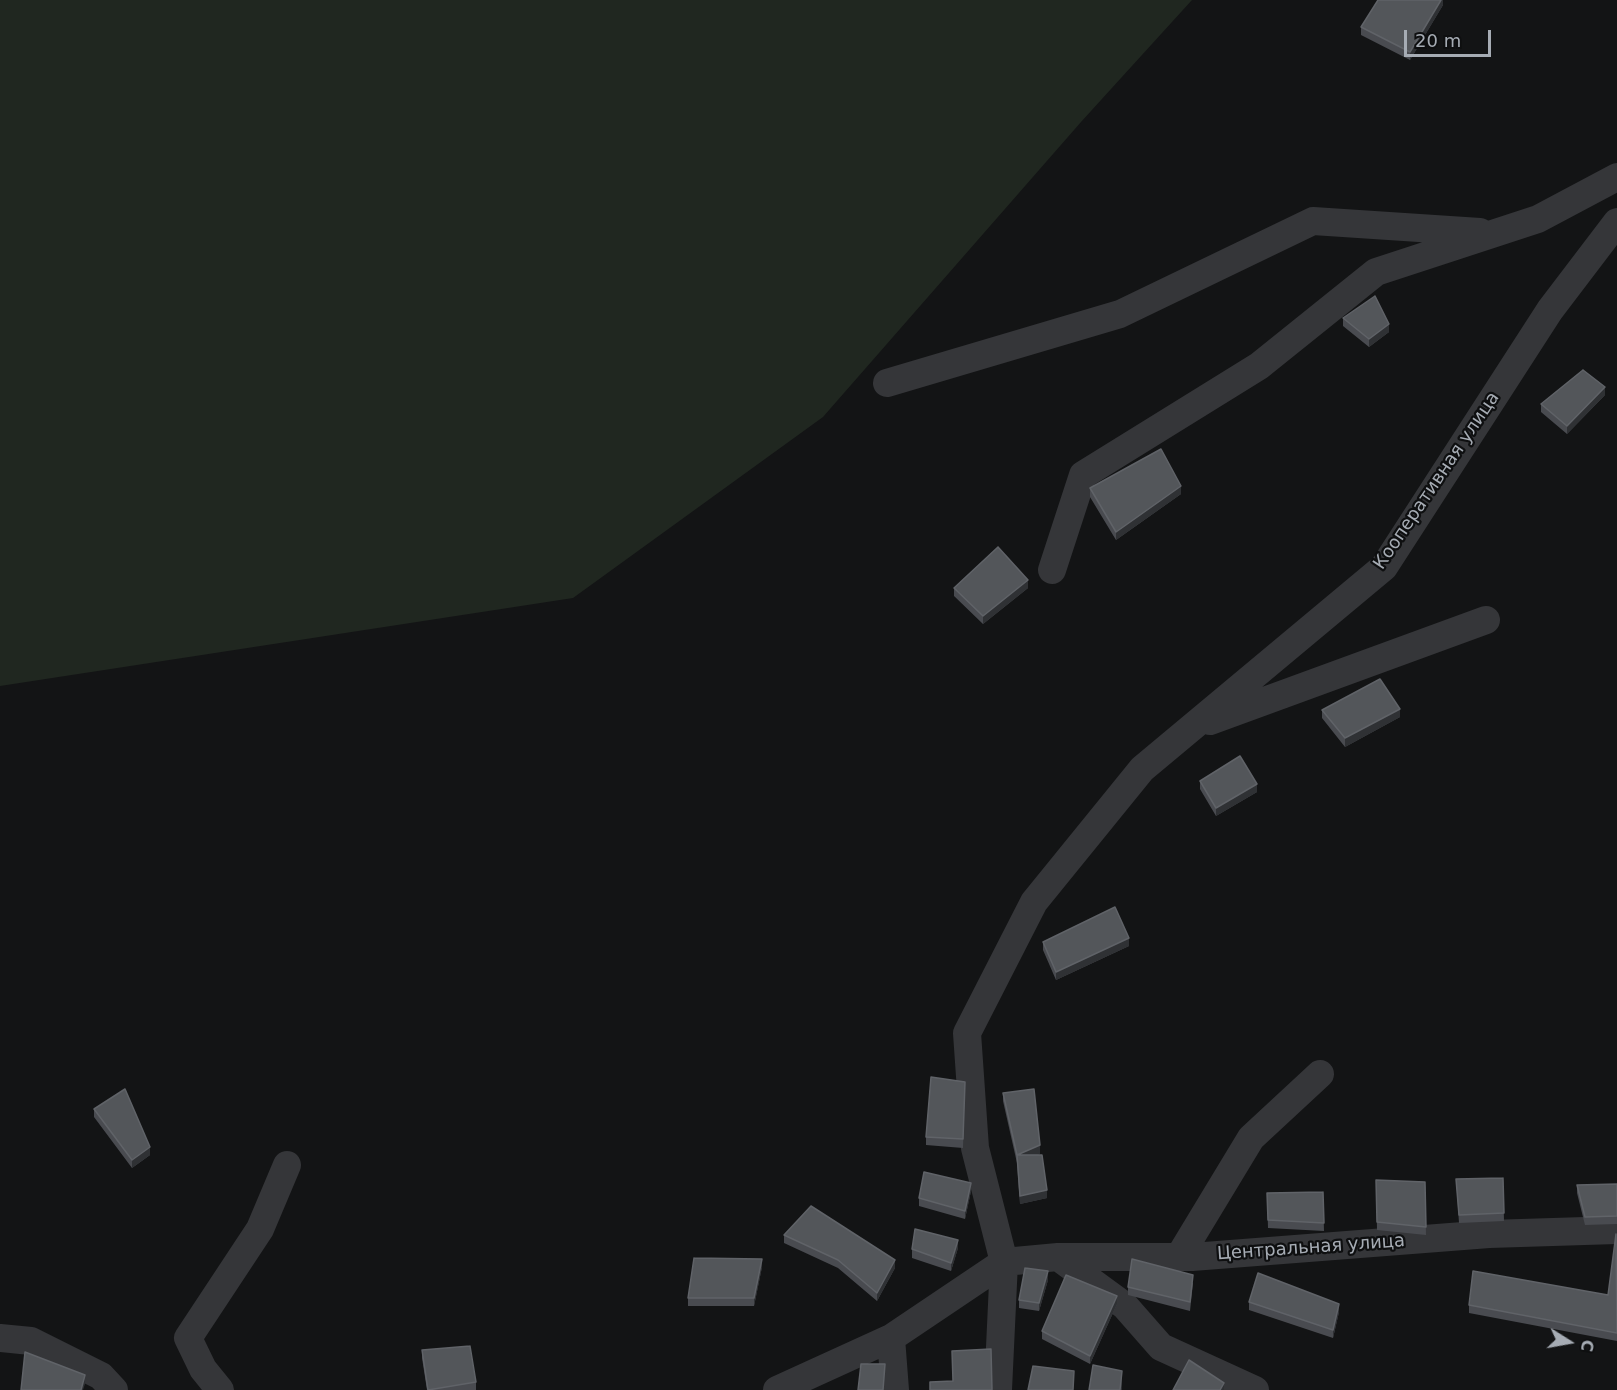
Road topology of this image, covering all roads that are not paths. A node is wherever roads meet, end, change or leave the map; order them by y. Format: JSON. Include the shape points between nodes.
{"nodes":[{"id":1,"x":1617,"y":177,"type":"edge"},
{"id":2,"x":1617,"y":222,"type":"edge"},
{"id":3,"x":1494,"y":233,"type":"junction"},
{"id":4,"x":887,"y":383,"type":"dead end"},
{"id":5,"x":1052,"y":570,"type":"dead end"},
{"id":6,"x":1486,"y":620,"type":"dead end"},
{"id":7,"x":1192,"y":728,"type":"junction"},
{"id":8,"x":1320,"y":1074,"type":"dead end"},
{"id":9,"x":287,"y":1165,"type":"dead end"},
{"id":10,"x":1617,"y":1230,"type":"edge"},
{"id":11,"x":1058,"y":1257,"type":"junction"},
{"id":12,"x":1179,"y":1257,"type":"junction"},
{"id":13,"x":1004,"y":1262,"type":"junction"},
{"id":14,"x":0,"y":1338,"type":"edge"},
{"id":15,"x":891,"y":1338,"type":"junction"},
{"id":16,"x":114,"y":1390,"type":"edge"},
{"id":17,"x":220,"y":1390,"type":"edge"},
{"id":18,"x":777,"y":1390,"type":"edge"},
{"id":19,"x":895,"y":1390,"type":"edge"},
{"id":20,"x":998,"y":1390,"type":"edge"},
{"id":21,"x":1255,"y":1390,"type":"edge"}],
"edges":[{"from":1,"to":3,"type":"street","via":[[1538,219]]},
{"from":2,"to":7,"type":"street","name":"Кооперативная улица","via":[[1550,310],[1384,567]]},
{"from":3,"to":4,"type":"street","via":[[1313,221],[1120,314]]},
{"from":3,"to":5,"type":"street","via":[[1376,272],[1259,366],[1083,475]]},
{"from":6,"to":7,"type":"street","name":"Кооперативная улица"},
{"from":7,"to":13,"type":"street","name":"Кооперативная улица","via":[[1142,769],[1034,902],[967,1033],[975,1148]]},
{"from":8,"to":12,"type":"street","via":[[1251,1138]]},
{"from":9,"to":17,"type":"street","via":[[260,1229],[189,1338],[203,1369]]},
{"from":10,"to":12,"type":"street","name":"Центральная улица","via":[[1489,1234]]},
{"from":11,"to":12,"type":"street","name":"Центральная улица"},
{"from":11,"to":13,"type":"street","name":"Центральная улица"},
{"from":11,"to":21,"type":"street","via":[[1125,1305],[1161,1347]]},
{"from":13,"to":15,"type":"street"},
{"from":13,"to":20,"type":"street","name":"Кооперативная улица"},
{"from":14,"to":16,"type":"street","via":[[31,1341],[101,1376]]},
{"from":15,"to":18,"type":"street"},
{"from":15,"to":19,"type":"street"}]}
